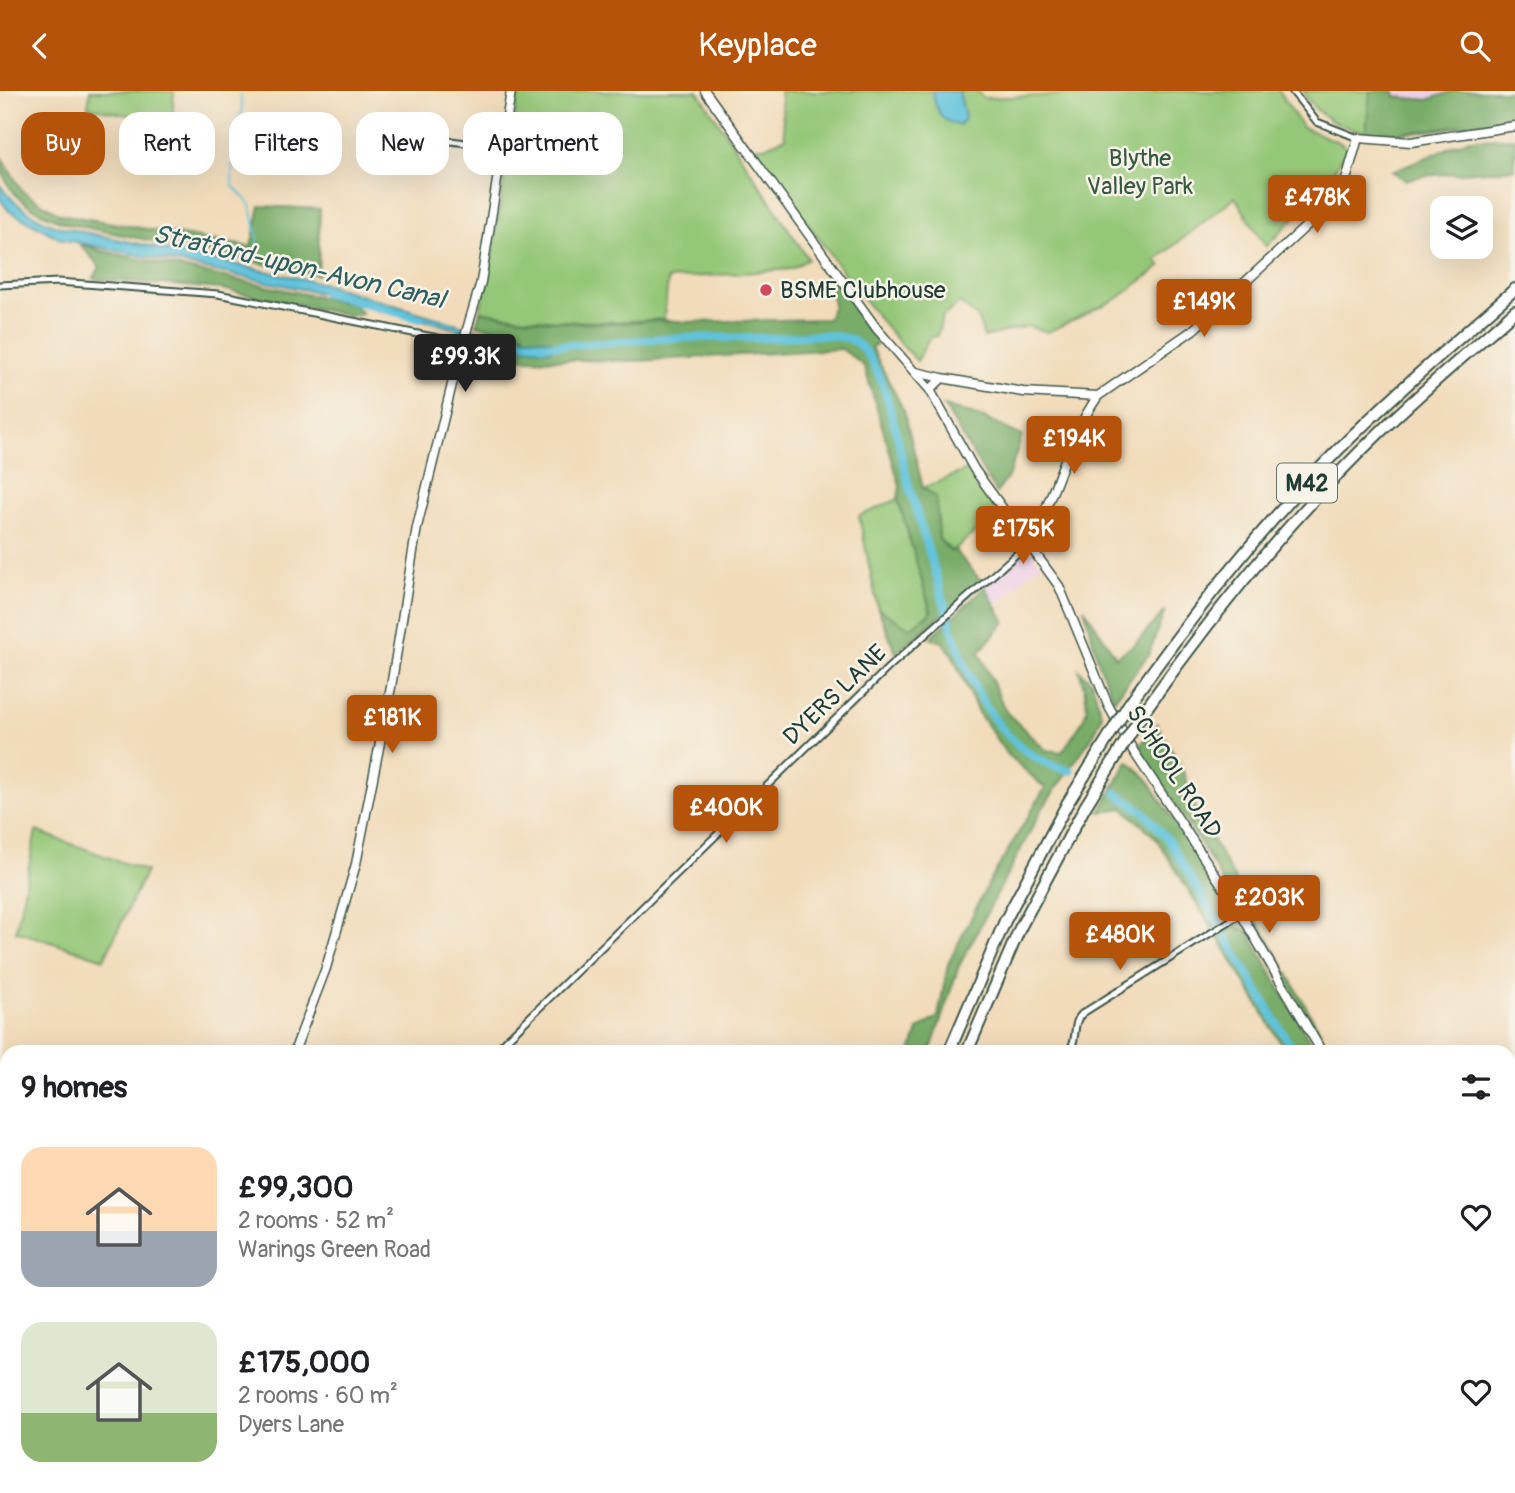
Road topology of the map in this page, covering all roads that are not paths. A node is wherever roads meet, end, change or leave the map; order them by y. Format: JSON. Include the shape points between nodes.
{"nodes":[{"id":1,"x":511,"y":91,"type":"edge"},
{"id":2,"x":705,"y":91,"type":"edge"},
{"id":3,"x":1292,"y":91,"type":"edge"},
{"id":4,"x":508,"y":112,"type":"edge"},
{"id":5,"x":1515,"y":126,"type":"edge"},
{"id":6,"x":1358,"y":138,"type":"junction"},
{"id":7,"x":451,"y":141,"type":"dead end"},
{"id":8,"x":463,"y":143,"type":"edge"},
{"id":9,"x":498,"y":175,"type":"edge"},
{"id":10,"x":0,"y":285,"type":"edge"},
{"id":11,"x":1515,"y":289,"type":"edge"},
{"id":12,"x":1515,"y":311,"type":"edge"},
{"id":13,"x":441,"y":339,"type":"junction"},
{"id":14,"x":464,"y":340,"type":"junction"},
{"id":15,"x":458,"y":360,"type":"junction"},
{"id":16,"x":916,"y":372,"type":"junction"},
{"id":17,"x":942,"y":378,"type":"junction"},
{"id":18,"x":930,"y":390,"type":"junction"},
{"id":19,"x":1098,"y":396,"type":"junction"},
{"id":20,"x":1029,"y":543,"type":"junction"},
{"id":21,"x":1241,"y":914,"type":"junction"},
{"id":22,"x":297,"y":1045,"type":"edge"},
{"id":23,"x":501,"y":1045,"type":"edge"},
{"id":24,"x":952,"y":1045,"type":"edge"},
{"id":25,"x":970,"y":1045,"type":"edge"},
{"id":26,"x":1072,"y":1045,"type":"edge"},
{"id":27,"x":1318,"y":1045,"type":"edge"}],
"edges":[{"from":1,"to":4,"type":"street"},
{"from":2,"to":16,"type":"street","name":"SCHOOL ROAD","via":[[877,330]]},
{"from":3,"to":6,"type":"street","via":[[1317,123]]},
{"from":5,"to":6,"type":"street","via":[[1411,142]]},
{"from":6,"to":19,"type":"street","via":[[1346,180],[1328,206],[1193,330]]},
{"from":7,"to":8,"type":"street"},
{"from":9,"to":14,"type":"street","via":[[481,282]]},
{"from":10,"to":13,"type":"street","via":[[58,282],[218,294]]},
{"from":11,"to":24,"type":"highway","number":"M42","bridge":true,"via":[[1339,450],[1217,584],[1129,704],[1067,804],[1005,921]]},
{"from":12,"to":25,"type":"highway","number":"M42","bridge":true,"via":[[1379,433],[1279,538],[1143,713],[1085,807],[1020,928]]},
{"from":13,"to":14,"type":"street"},
{"from":13,"to":15,"type":"street"},
{"from":14,"to":15,"type":"street"},
{"from":15,"to":22,"type":"street","via":[[417,527],[356,864],[326,968]]},
{"from":16,"to":17,"type":"street"},
{"from":16,"to":18,"type":"street","name":"SCHOOL ROAD"},
{"from":17,"to":18,"type":"street"},
{"from":17,"to":19,"type":"street","via":[[1023,391]]},
{"from":18,"to":20,"type":"street","name":"SCHOOL ROAD","via":[[974,469]]},
{"from":19,"to":20,"type":"street","name":"DYERS LANE","via":[[1075,432],[1042,521]]},
{"from":20,"to":21,"type":"street","name":"SCHOOL ROAD","via":[[1059,586],[1121,729]]},
{"from":20,"to":23,"type":"street","name":"DYERS LANE","via":[[890,667]]},
{"from":21,"to":26,"type":"street","via":[[1083,1013],[1075,1022]]},
{"from":21,"to":27,"type":"street","name":"SCHOOL ROAD"}]}
